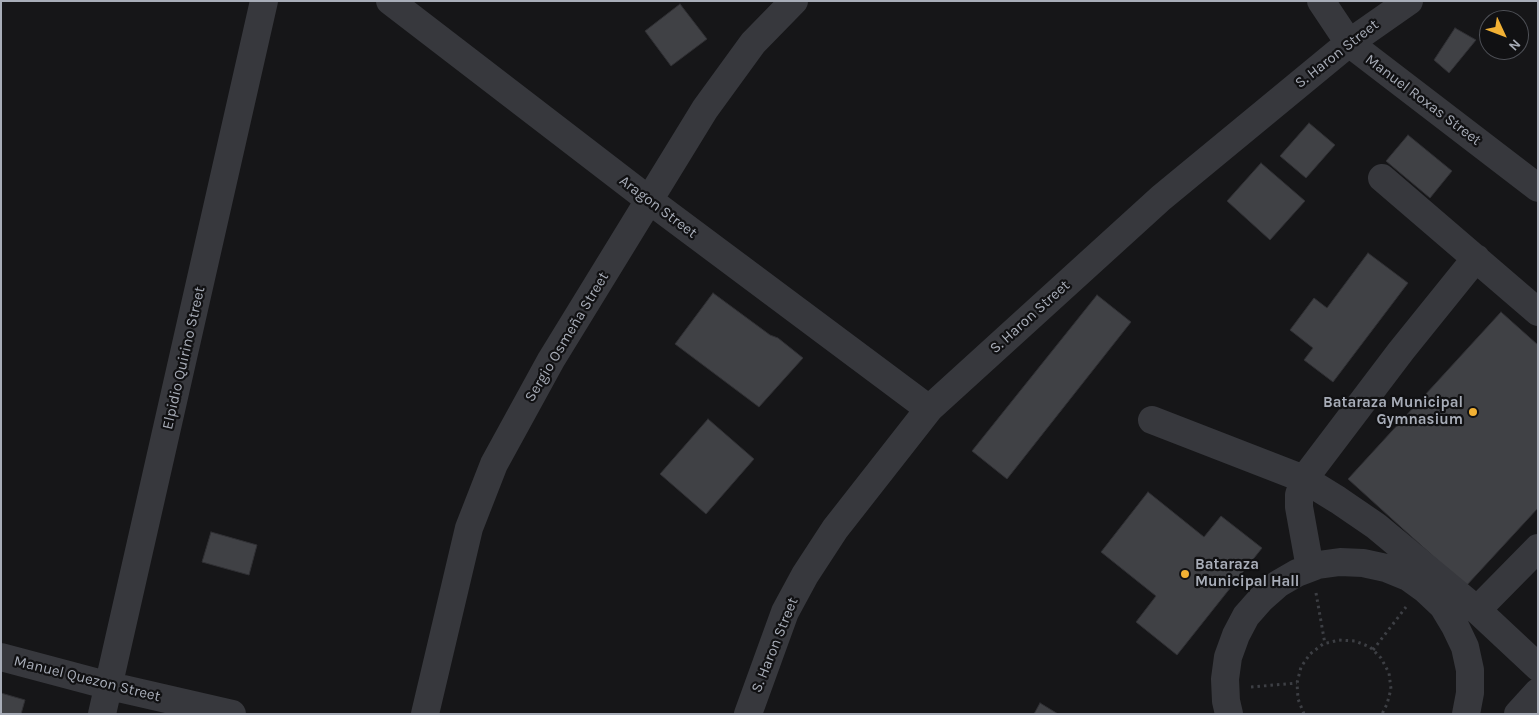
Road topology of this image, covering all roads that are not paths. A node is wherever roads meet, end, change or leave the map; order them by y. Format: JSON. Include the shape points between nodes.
{"nodes":[{"id":1,"x":264,"y":1,"type":"edge"},
{"id":2,"x":390,"y":1,"type":"edge"},
{"id":3,"x":794,"y":1,"type":"edge"},
{"id":4,"x":1321,"y":1,"type":"edge"},
{"id":5,"x":1409,"y":1,"type":"edge"},
{"id":6,"x":1349,"y":42,"type":"junction"},
{"id":7,"x":1382,"y":178,"type":"dead end"},
{"id":8,"x":1538,"y":188,"type":"edge"},
{"id":9,"x":649,"y":200,"type":"junction"},
{"id":10,"x":1476,"y":258,"type":"junction"},
{"id":11,"x":1538,"y":312,"type":"edge"},
{"id":12,"x":929,"y":409,"type":"junction"},
{"id":13,"x":1152,"y":420,"type":"dead end"},
{"id":14,"x":1304,"y":479,"type":"junction"},
{"id":15,"x":1538,"y":548,"type":"edge"},
{"id":16,"x":1311,"y":568,"type":"junction"},
{"id":17,"x":1478,"y":610,"type":"junction"},
{"id":18,"x":1,"y":657,"type":"edge"},
{"id":19,"x":1538,"y":667,"type":"edge"},
{"id":20,"x":110,"y":686,"type":"junction"},
{"id":21,"x":1538,"y":692,"type":"edge"},
{"id":22,"x":1227,"y":702,"type":"edge"},
{"id":23,"x":102,"y":714,"type":"edge"},
{"id":24,"x":232,"y":714,"type":"edge"},
{"id":25,"x":426,"y":714,"type":"edge"},
{"id":26,"x":748,"y":714,"type":"edge"},
{"id":27,"x":1466,"y":714,"type":"edge"},
{"id":28,"x":1518,"y":714,"type":"edge"}],
"edges":[{"from":1,"to":20,"type":"street","name":"Elpidio Quirino Street"},
{"from":2,"to":9,"type":"street","name":"Aragon Street"},
{"from":3,"to":9,"type":"street","name":"Sergio Osmeña Street","via":[[748,50],[705,110]]},
{"from":4,"to":6,"type":"street","name":"Manuel Roxas Street"},
{"from":5,"to":6,"type":"street","name":"S. Haron Street"},
{"from":6,"to":8,"type":"street","name":"Manuel Roxas Street"},
{"from":6,"to":12,"type":"street","name":"S. Haron Street","via":[[1161,198]]},
{"from":7,"to":10,"type":"street"},
{"from":9,"to":12,"type":"street","name":"Aragon Street"},
{"from":9,"to":25,"type":"street","name":"Sergio Osmeña Street","via":[[551,360],[494,464],[469,528]]},
{"from":10,"to":11,"type":"street"},
{"from":10,"to":14,"type":"street"},
{"from":12,"to":26,"type":"street","name":"S. Haron Street","via":[[836,529],[805,575],[785,612]]},
{"from":13,"to":14,"type":"street"},
{"from":14,"to":16,"type":"street","via":[[1299,506]]},
{"from":14,"to":17,"type":"street","via":[[1376,526]]},
{"from":15,"to":17,"type":"street"},
{"from":16,"to":22,"type":"street","via":[[1278,584],[1246,616],[1228,657],[1225,679]]},
{"from":16,"to":27,"type":"street","via":[[1340,562],[1386,568],[1408,577],[1443,606],[1465,647],[1470,670]]},
{"from":17,"to":19,"type":"street"},
{"from":18,"to":20,"type":"street","name":"Manuel Quezon Street"},
{"from":20,"to":23,"type":"street","name":"Elpidio Quirino Street"},
{"from":20,"to":24,"type":"street","name":"Manuel Quezon Street"},
{"from":21,"to":28,"type":"street"}]}
